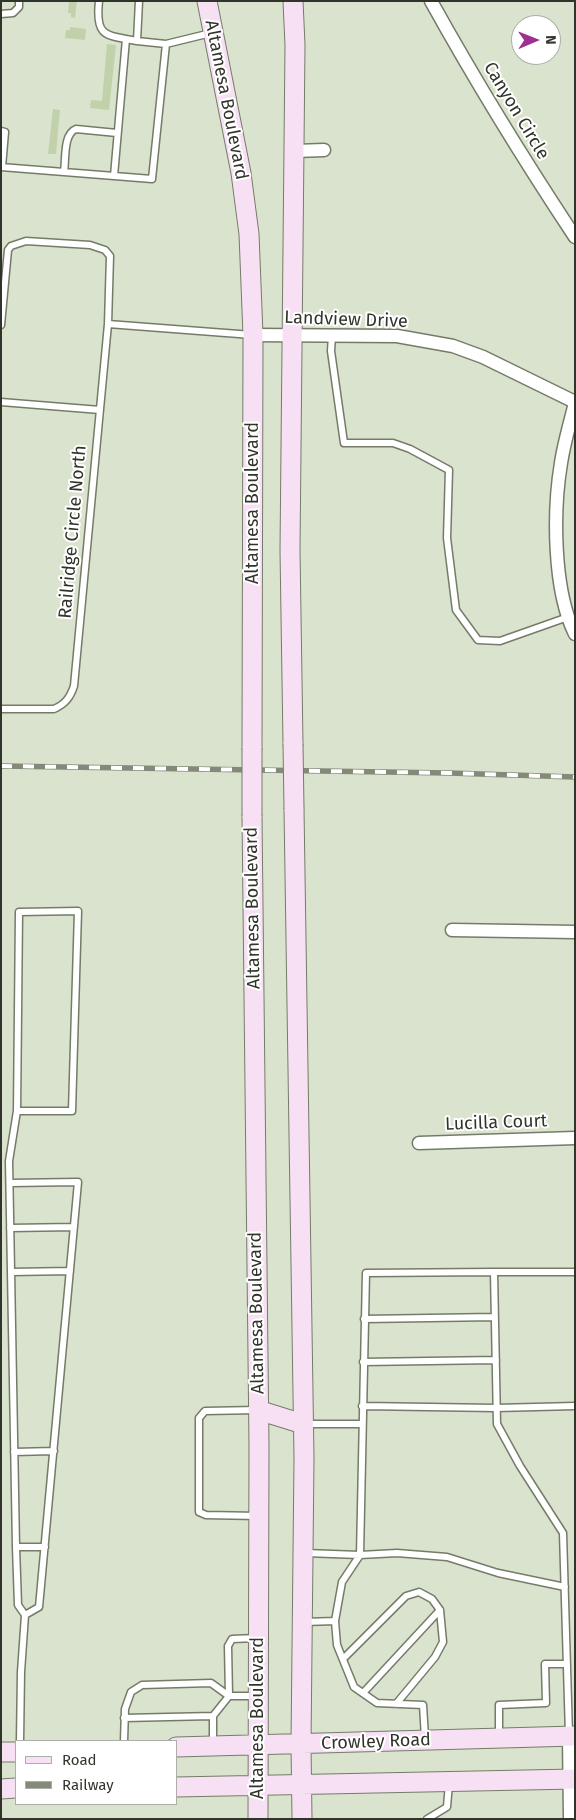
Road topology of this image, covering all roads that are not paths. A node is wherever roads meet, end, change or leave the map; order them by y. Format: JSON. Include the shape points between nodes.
{"nodes":[{"id":1,"x":19,"y":1,"type":"edge"},
{"id":2,"x":99,"y":1,"type":"edge"},
{"id":3,"x":139,"y":1,"type":"edge"},
{"id":4,"x":207,"y":1,"type":"edge"},
{"id":5,"x":293,"y":1,"type":"edge"},
{"id":6,"x":431,"y":1,"type":"edge"},
{"id":7,"x":1,"y":14,"type":"edge"},
{"id":8,"x":213,"y":32,"type":"junction"},
{"id":9,"x":126,"y":39,"type":"junction"},
{"id":10,"x":137,"y":41,"type":"junction"},
{"id":11,"x":166,"y":44,"type":"junction"},
{"id":12,"x":1,"y":131,"type":"edge"},
{"id":13,"x":118,"y":133,"type":"junction"},
{"id":14,"x":324,"y":150,"type":"dead end"},
{"id":15,"x":295,"y":151,"type":"junction"},
{"id":16,"x":1,"y":167,"type":"edge"},
{"id":17,"x":64,"y":172,"type":"junction"},
{"id":18,"x":114,"y":176,"type":"junction"},
{"id":19,"x":575,"y":236,"type":"edge"},
{"id":20,"x":108,"y":324,"type":"junction"},
{"id":21,"x":1,"y":325,"type":"edge"},
{"id":22,"x":253,"y":335,"type":"junction"},
{"id":23,"x":293,"y":336,"type":"junction"},
{"id":24,"x":332,"y":336,"type":"junction"},
{"id":25,"x":1,"y":402,"type":"edge"},
{"id":26,"x":575,"y":403,"type":"edge"},
{"id":27,"x":100,"y":410,"type":"junction"},
{"id":28,"x":568,"y":617,"type":"junction"},
{"id":29,"x":575,"y":634,"type":"edge"},
{"id":30,"x":1,"y":709,"type":"edge"},
{"id":31,"x":452,"y":930,"type":"dead end"},
{"id":32,"x":575,"y":932,"type":"edge"},
{"id":33,"x":16,"y":1111,"type":"junction"},
{"id":34,"x":575,"y":1138,"type":"edge"},
{"id":35,"x":419,"y":1143,"type":"dead end"},
{"id":36,"x":10,"y":1183,"type":"junction"},
{"id":37,"x":74,"y":1227,"type":"junction"},
{"id":38,"x":10,"y":1228,"type":"junction"},
{"id":39,"x":70,"y":1271,"type":"junction"},
{"id":40,"x":11,"y":1272,"type":"junction"},
{"id":41,"x":494,"y":1272,"type":"junction"},
{"id":42,"x":575,"y":1272,"type":"edge"},
{"id":43,"x":495,"y":1317,"type":"junction"},
{"id":44,"x":364,"y":1319,"type":"junction"},
{"id":45,"x":496,"y":1360,"type":"junction"},
{"id":46,"x":363,"y":1362,"type":"junction"},
{"id":47,"x":362,"y":1406,"type":"junction"},
{"id":48,"x":575,"y":1406,"type":"edge"},
{"id":49,"x":496,"y":1408,"type":"junction"},
{"id":50,"x":258,"y":1410,"type":"junction"},
{"id":51,"x":303,"y":1424,"type":"junction"},
{"id":52,"x":361,"y":1424,"type":"junction"},
{"id":53,"x":54,"y":1451,"type":"junction"},
{"id":54,"x":14,"y":1452,"type":"junction"},
{"id":55,"x":258,"y":1516,"type":"junction"},
{"id":56,"x":16,"y":1547,"type":"junction"},
{"id":57,"x":45,"y":1547,"type":"junction"},
{"id":58,"x":303,"y":1553,"type":"junction"},
{"id":59,"x":360,"y":1555,"type":"junction"},
{"id":60,"x":564,"y":1587,"type":"junction"},
{"id":61,"x":440,"y":1610,"type":"junction"},
{"id":62,"x":25,"y":1615,"type":"junction"},
{"id":63,"x":335,"y":1621,"type":"junction"},
{"id":64,"x":302,"y":1622,"type":"junction"},
{"id":65,"x":258,"y":1638,"type":"junction"},
{"id":66,"x":343,"y":1659,"type":"junction"},
{"id":67,"x":567,"y":1664,"type":"junction"},
{"id":68,"x":363,"y":1693,"type":"junction"},
{"id":69,"x":229,"y":1696,"type":"junction"},
{"id":70,"x":258,"y":1696,"type":"junction"},
{"id":71,"x":396,"y":1704,"type":"junction"},
{"id":72,"x":213,"y":1716,"type":"junction"},
{"id":73,"x":124,"y":1718,"type":"junction"},
{"id":74,"x":572,"y":1736,"type":"edge"},
{"id":75,"x":499,"y":1739,"type":"junction"},
{"id":76,"x":20,"y":1740,"type":"edge"},
{"id":77,"x":124,"y":1740,"type":"edge"},
{"id":78,"x":425,"y":1740,"type":"junction"},
{"id":79,"x":301,"y":1744,"type":"junction"},
{"id":80,"x":258,"y":1745,"type":"junction"},
{"id":81,"x":213,"y":1746,"type":"junction"},
{"id":82,"x":178,"y":1748,"type":"edge"},
{"id":83,"x":1,"y":1752,"type":"edge"},
{"id":84,"x":15,"y":1752,"type":"edge"},
{"id":85,"x":572,"y":1779,"type":"edge"},
{"id":86,"x":449,"y":1782,"type":"junction"},
{"id":87,"x":301,"y":1785,"type":"junction"},
{"id":88,"x":178,"y":1786,"type":"edge"},
{"id":89,"x":258,"y":1786,"type":"junction"},
{"id":90,"x":1,"y":1788,"type":"edge"},
{"id":91,"x":15,"y":1788,"type":"edge"},
{"id":92,"x":258,"y":1819,"type":"edge"},
{"id":93,"x":302,"y":1819,"type":"edge"},
{"id":94,"x":427,"y":1819,"type":"edge"},
{"id":95,"x":570,"y":1819,"type":"edge"}],
"edges":[{"from":1,"to":7,"type":"lane","via":[[13,14]]},
{"from":2,"to":9,"type":"lane","via":[[97,19],[100,28],[108,35]]},
{"from":3,"to":10,"type":"lane"},
{"from":4,"to":8,"type":"main road","name":"Altamesa Boulevard"},
{"from":5,"to":15,"type":"main road","name":"Altamesa Boulevard"},
{"from":6,"to":19,"type":"street","name":"Canyon Circle","via":[[524,160]]},
{"from":8,"to":11,"type":"lane"},
{"from":8,"to":22,"type":"main road","name":"Altamesa Boulevard","via":[[241,173],[249,234]]},
{"from":9,"to":10,"type":"lane"},
{"from":9,"to":13,"type":"lane"},
{"from":10,"to":11,"type":"lane"},
{"from":11,"to":18,"type":"lane","via":[[152,178]]},
{"from":12,"to":16,"type":"lane","via":[[5,132]]},
{"from":13,"to":17,"type":"lane","via":[[72,130]]},
{"from":13,"to":18,"type":"lane"},
{"from":14,"to":15,"type":"street"},
{"from":15,"to":23,"type":"main road","name":"Altamesa Boulevard"},
{"from":16,"to":17,"type":"lane"},
{"from":17,"to":18,"type":"lane"},
{"from":20,"to":21,"type":"lane","name":"Railridge Circle North","via":[[110,256],[105,250],[82,244],[26,241],[8,250]]},
{"from":20,"to":22,"type":"lane"},
{"from":20,"to":27,"type":"lane","name":"Railridge Circle North"},
{"from":22,"to":23,"type":"street","name":"Landview Drive"},
{"from":22,"to":50,"type":"main road","name":"Altamesa Boulevard","bridge":true,"via":[[252,816]]},
{"from":23,"to":24,"type":"street","name":"Landview Drive"},
{"from":23,"to":51,"type":"main road","name":"Altamesa Boulevard","bridge":true,"via":[[290,550]]},
{"from":24,"to":26,"type":"street","name":"Landview Drive","via":[[398,336],[453,346]]},
{"from":24,"to":28,"type":"lane","via":[[331,351],[344,444],[393,443],[449,470],[447,538],[456,610],[478,640],[500,641]]},
{"from":25,"to":27,"type":"lane"},
{"from":26,"to":28,"type":"street","via":[[560,463],[556,514],[560,590]]},
{"from":27,"to":30,"type":"lane","name":"Railridge Circle North","via":[[74,686],[70,697],[54,709]]},
{"from":28,"to":29,"type":"street"},
{"from":31,"to":32,"type":"street"},
{"from":33,"to":33,"type":"lane","via":[[19,912],[78,911],[72,1111]]},
{"from":33,"to":36,"type":"lane","via":[[9,1161]]},
{"from":34,"to":35,"type":"street","name":"Lucilla Court"},
{"from":36,"to":37,"type":"lane","via":[[78,1182]]},
{"from":36,"to":38,"type":"lane"},
{"from":37,"to":38,"type":"lane"},
{"from":37,"to":39,"type":"lane"},
{"from":38,"to":40,"type":"lane"},
{"from":39,"to":40,"type":"lane"},
{"from":39,"to":53,"type":"lane"},
{"from":40,"to":54,"type":"lane"},
{"from":41,"to":42,"type":"lane"},
{"from":41,"to":43,"type":"lane"},
{"from":41,"to":44,"type":"lane","via":[[366,1273]]},
{"from":43,"to":44,"type":"lane"},
{"from":43,"to":45,"type":"lane"},
{"from":44,"to":46,"type":"lane"},
{"from":45,"to":46,"type":"lane"},
{"from":45,"to":49,"type":"lane"},
{"from":46,"to":47,"type":"lane"},
{"from":47,"to":49,"type":"lane"},
{"from":47,"to":52,"type":"lane"},
{"from":48,"to":49,"type":"lane"},
{"from":49,"to":60,"type":"lane","via":[[497,1424],[563,1533]]},
{"from":50,"to":51,"type":"main road"},
{"from":50,"to":55,"type":"main road","name":"Altamesa Boulevard"},
{"from":50,"to":55,"type":"lane","via":[[205,1411],[199,1418],[199,1512],[206,1515]]},
{"from":51,"to":52,"type":"lane"},
{"from":51,"to":58,"type":"main road","name":"Altamesa Boulevard"},
{"from":52,"to":59,"type":"lane"},
{"from":53,"to":54,"type":"lane"},
{"from":53,"to":57,"type":"lane"},
{"from":54,"to":56,"type":"lane"},
{"from":55,"to":65,"type":"main road","name":"Altamesa Boulevard"},
{"from":56,"to":57,"type":"lane"},
{"from":56,"to":62,"type":"lane","via":[[18,1605]]},
{"from":57,"to":62,"type":"lane","via":[[39,1607]]},
{"from":58,"to":59,"type":"lane"},
{"from":58,"to":64,"type":"main road","name":"Altamesa Boulevard"},
{"from":59,"to":60,"type":"lane","via":[[397,1553],[448,1557],[498,1573]]},
{"from":59,"to":63,"type":"lane","via":[[342,1582]]},
{"from":60,"to":67,"type":"lane"},
{"from":61,"to":66,"type":"lane","via":[[432,1599],[419,1592],[406,1596]]},
{"from":61,"to":68,"type":"lane"},
{"from":61,"to":71,"type":"lane","via":[[443,1642],[435,1657]]},
{"from":62,"to":76,"type":"lane"},
{"from":63,"to":64,"type":"lane"},
{"from":63,"to":66,"type":"lane","via":[[337,1645]]},
{"from":64,"to":79,"type":"main road","name":"Altamesa Boulevard"},
{"from":65,"to":69,"type":"lane","via":[[232,1639],[228,1646]]},
{"from":65,"to":70,"type":"main road","name":"Altamesa Boulevard"},
{"from":66,"to":68,"type":"lane","via":[[354,1687]]},
{"from":67,"to":74,"type":"lane"},
{"from":67,"to":75,"type":"lane","via":[[545,1664],[546,1703],[499,1705]]},
{"from":68,"to":71,"type":"lane","via":[[377,1703]]},
{"from":69,"to":70,"type":"lane"},
{"from":69,"to":72,"type":"lane"},
{"from":69,"to":73,"type":"lane","via":[[211,1683],[142,1685],[131,1692]]},
{"from":70,"to":80,"type":"main road","name":"Altamesa Boulevard"},
{"from":71,"to":78,"type":"lane","via":[[423,1705]]},
{"from":72,"to":73,"type":"lane"},
{"from":72,"to":81,"type":"lane"},
{"from":73,"to":77,"type":"lane"},
{"from":74,"to":75,"type":"main road","name":"Crowley Road"},
{"from":74,"to":85,"type":"street"},
{"from":75,"to":78,"type":"main road","name":"Crowley Road"},
{"from":78,"to":79,"type":"main road","name":"Crowley Road"},
{"from":79,"to":80,"type":"main road","name":"Crowley Road"},
{"from":79,"to":87,"type":"main road","name":"Altamesa Boulevard"},
{"from":80,"to":81,"type":"main road","name":"Crowley Road"},
{"from":80,"to":89,"type":"main road","name":"Altamesa Boulevard"},
{"from":81,"to":82,"type":"main road","name":"Crowley Road"},
{"from":83,"to":84,"type":"main road"},
{"from":85,"to":86,"type":"main road"},
{"from":85,"to":95,"type":"street"},
{"from":86,"to":87,"type":"main road"},
{"from":86,"to":94,"type":"lane","via":[[447,1806]]},
{"from":87,"to":89,"type":"main road"},
{"from":87,"to":93,"type":"main road","name":"Altamesa Boulevard"},
{"from":88,"to":89,"type":"main road"},
{"from":89,"to":92,"type":"main road","name":"Altamesa Boulevard"},
{"from":90,"to":91,"type":"main road"}]}
